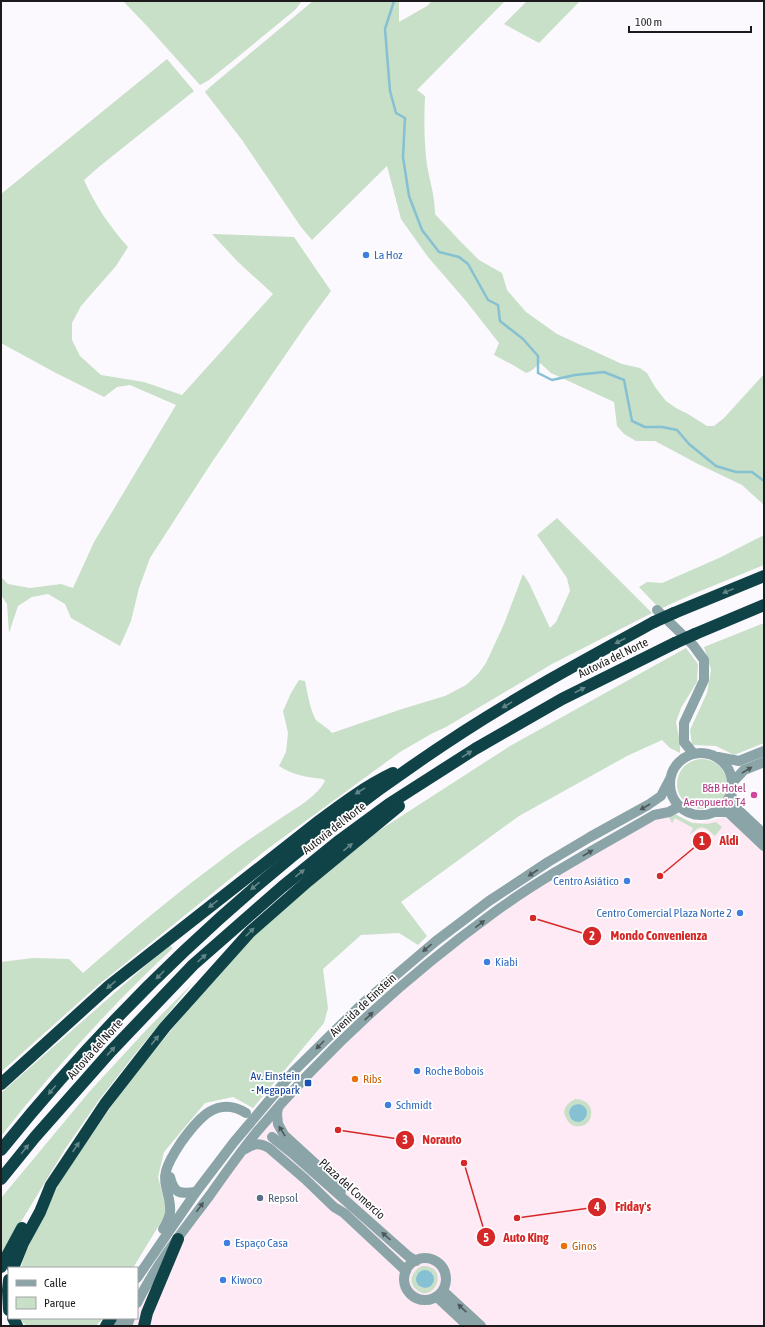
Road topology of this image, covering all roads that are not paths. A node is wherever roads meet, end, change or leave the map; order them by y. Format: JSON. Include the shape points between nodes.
{"nodes":[{"id":1,"x":764,"y":576,"type":"edge"},
{"id":2,"x":764,"y":605,"type":"edge"},
{"id":3,"x":656,"y":616,"type":"junction"},
{"id":4,"x":764,"y":751,"type":"edge"},
{"id":5,"x":693,"y":753,"type":"junction"},
{"id":6,"x":716,"y":756,"type":"junction"},
{"id":7,"x":420,"y":761,"type":"junction"},
{"id":8,"x":764,"y":762,"type":"edge"},
{"id":9,"x":434,"y":775,"type":"junction"},
{"id":10,"x":670,"y":779,"type":"junction"},
{"id":11,"x":732,"y":783,"type":"junction"},
{"id":12,"x":731,"y":793,"type":"junction"},
{"id":13,"x":680,"y":806,"type":"junction"},
{"id":14,"x":714,"y":812,"type":"junction"},
{"id":15,"x":764,"y":834,"type":"edge"},
{"id":16,"x":764,"y":846,"type":"edge"},
{"id":17,"x":1,"y":1084,"type":"edge"},
{"id":18,"x":278,"y":1108,"type":"junction"},
{"id":19,"x":246,"y":1113,"type":"dead end"},
{"id":20,"x":1,"y":1150,"type":"edge"},
{"id":21,"x":238,"y":1156,"type":"junction"},
{"id":22,"x":170,"y":1161,"type":"junction"},
{"id":23,"x":1,"y":1179,"type":"edge"},
{"id":24,"x":51,"y":1186,"type":"junction"},
{"id":25,"x":196,"y":1192,"type":"junction"},
{"id":26,"x":346,"y":1200,"type":"junction"},
{"id":27,"x":344,"y":1213,"type":"junction"},
{"id":28,"x":178,"y":1239,"type":"junction"},
{"id":29,"x":416,"y":1261,"type":"junction"},
{"id":30,"x":145,"y":1265,"type":"junction"},
{"id":31,"x":1,"y":1267,"type":"edge"},
{"id":32,"x":13,"y":1267,"type":"edge"},
{"id":33,"x":406,"y":1271,"type":"junction"},
{"id":34,"x":138,"y":1276,"type":"edge"},
{"id":35,"x":440,"y":1294,"type":"junction"},
{"id":36,"x":138,"y":1301,"type":"edge"},
{"id":37,"x":144,"y":1326,"type":"edge"},
{"id":38,"x":468,"y":1326,"type":"edge"},
{"id":39,"x":481,"y":1326,"type":"edge"}],
"edges":[{"from":1,"to":3,"type":"highway","name":"Autovía del Norte","one_way":true,"bridge":true,"via":[[674,613]]},
{"from":9,"to":2,"type":"highway","name":"Autovía del Norte","one_way":true,"bridge":true,"via":[[562,699],[675,643]]},
{"from":3,"to":5,"type":"street","via":[[693,645],[704,660],[704,680],[684,723],[684,742]]},
{"from":3,"to":7,"type":"highway","name":"Autovía del Norte","one_way":true,"via":[[464,731]]},
{"from":4,"to":6,"type":"street","via":[[739,761]]},
{"from":5,"to":6,"type":"street","via":[[701,752]]},
{"from":5,"to":10,"type":"street","via":[[677,763]]},
{"from":6,"to":11,"type":"street","via":[[725,763]]},
{"from":7,"to":17,"type":"highway","one_way":true,"via":[[352,796],[279,852],[109,986]]},
{"from":7,"to":20,"type":"highway","name":"Autovía del Norte","one_way":true,"via":[[277,868],[181,954],[94,1041]]},
{"from":11,"to":8,"type":"street","one_way":true,"via":[[744,770]]},
{"from":23,"to":9,"type":"highway","name":"Autovía del Norte","one_way":true,"via":[[111,1051],[193,965],[340,840]]},
{"from":24,"to":9,"type":"highway","one_way":true,"via":[[105,1104],[165,1027],[250,932]]},
{"from":10,"to":13,"type":"street","via":[[670,789]]},
{"from":10,"to":25,"type":"street","name":"Avenida de Einstein","one_way":true,"via":[[661,796],[548,862],[436,941],[388,981],[294,1071]]},
{"from":11,"to":12,"type":"street"},
{"from":12,"to":14,"type":"street","via":[[724,804]]},
{"from":12,"to":15,"type":"street","via":[[734,806]]},
{"from":13,"to":14,"type":"street","via":[[687,812],[696,814]]},
{"from":18,"to":13,"type":"street","name":"Avenida de Einstein","one_way":true,"via":[[340,1042],[372,1013],[444,951],[491,915],[554,873],[654,815],[669,812]]},
{"from":14,"to":16,"type":"street","via":[[728,812]]},
{"from":18,"to":21,"type":"street","name":"Avenida de Einstein"},
{"from":26,"to":18,"type":"street","one_way":true,"via":[[332,1179],[280,1130]]},
{"from":19,"to":22,"type":"street","via":[[222,1106],[211,1110],[186,1136]]},
{"from":21,"to":27,"type":"street","name":"Plaza del Comercio","via":[[246,1148],[262,1144]]},
{"from":28,"to":21,"type":"street","name":"Avenida de Einstein","one_way":true},
{"from":22,"to":25,"type":"street","via":[[168,1170],[172,1187],[181,1192]]},
{"from":22,"to":30,"type":"street","via":[[165,1178],[170,1205],[169,1218]]},
{"from":24,"to":31,"type":"highway","via":[[34,1207]]},
{"from":24,"to":32,"type":"highway"},
{"from":25,"to":30,"type":"street","name":"Avenida de Einstein"},
{"from":26,"to":27,"type":"street","name":"Plaza del Comercio","via":[[269,1134]]},
{"from":29,"to":26,"type":"street","name":"Plaza del Comercio","one_way":true},
{"from":27,"to":33,"type":"street","name":"Plaza del Comercio"},
{"from":28,"to":36,"type":"street","name":"Avenida de Einstein","via":[[153,1274]]},
{"from":28,"to":37,"type":"highway"},
{"from":29,"to":33,"type":"street"},
{"from":29,"to":35,"type":"street","via":[[428,1259],[440,1264],[444,1270],[446,1284]]},
{"from":30,"to":34,"type":"street","name":"Avenida de Einstein"},
{"from":33,"to":35,"type":"street","via":[[405,1284],[417,1299],[430,1300]]},
{"from":35,"to":38,"type":"street"},
{"from":39,"to":35,"type":"street","one_way":true}]}
